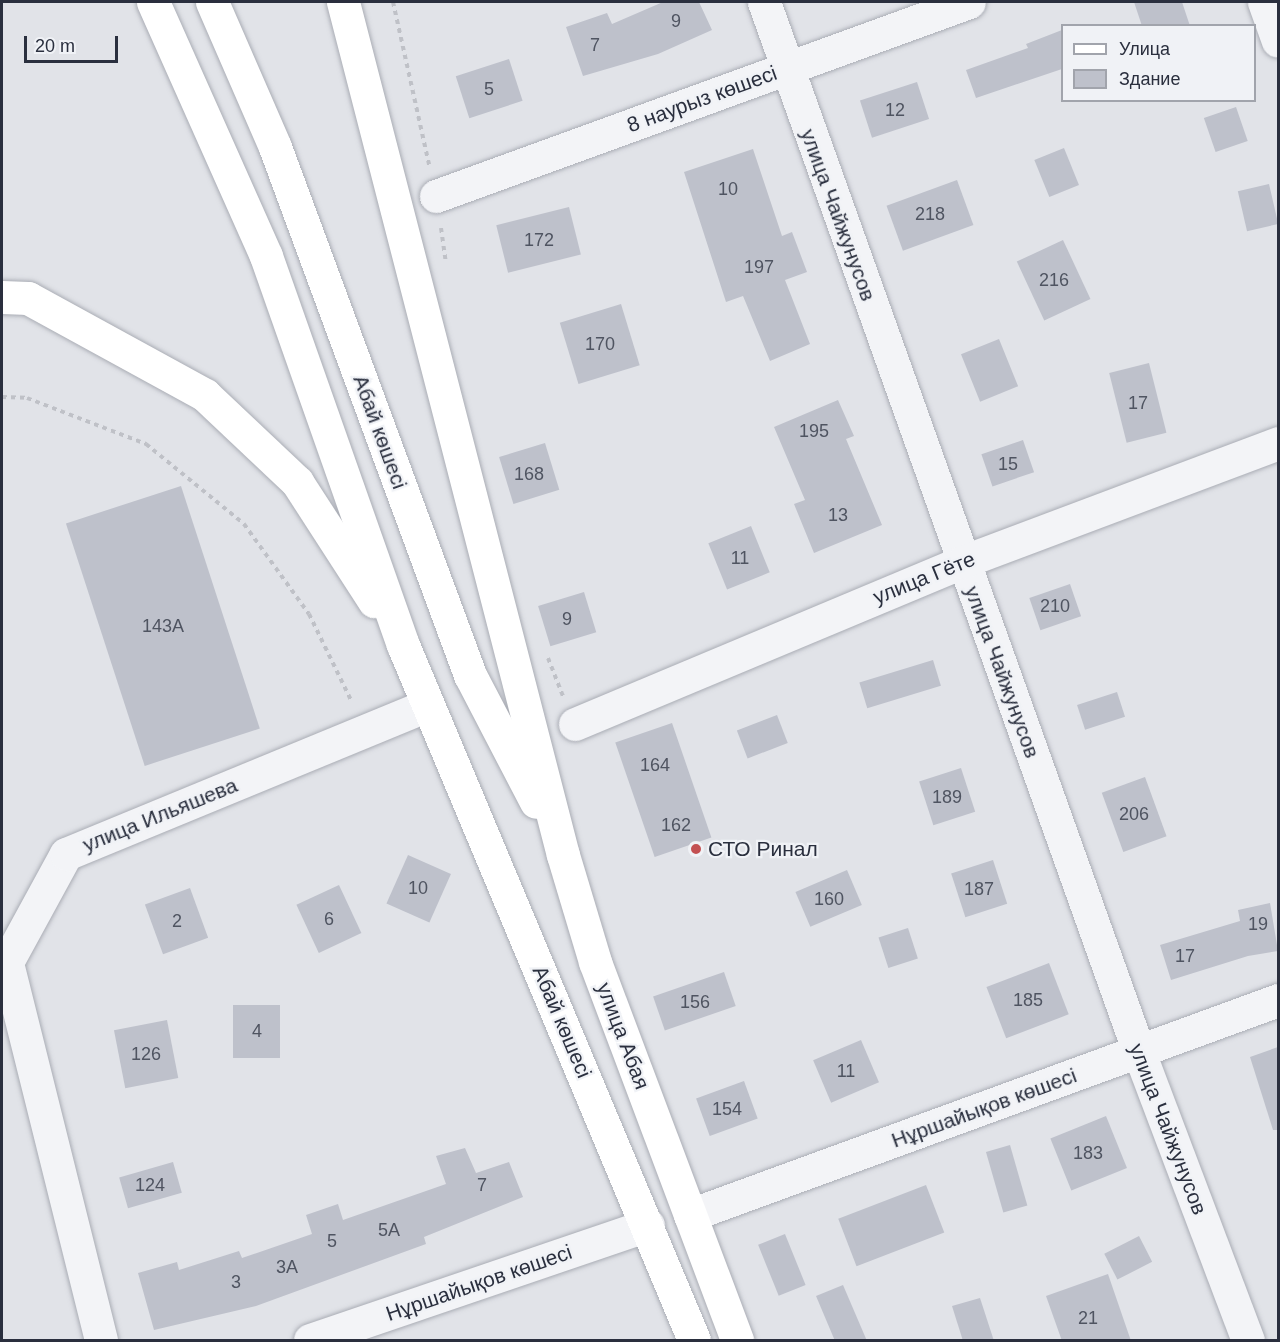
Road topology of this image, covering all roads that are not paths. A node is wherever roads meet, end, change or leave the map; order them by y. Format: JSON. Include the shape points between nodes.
{"nodes":[{"id":1,"x":153,"y":2,"type":"edge"},
{"id":2,"x":212,"y":2,"type":"edge"},
{"id":3,"x":343,"y":2,"type":"edge"},
{"id":4,"x":764,"y":2,"type":"edge"},
{"id":5,"x":969,"y":2,"type":"edge"},
{"id":6,"x":1264,"y":2,"type":"edge"},
{"id":7,"x":1278,"y":42,"type":"edge"},
{"id":8,"x":786,"y":69,"type":"junction"},
{"id":9,"x":436,"y":196,"type":"road end"},
{"id":10,"x":2,"y":297,"type":"edge"},
{"id":11,"x":1278,"y":443,"type":"edge"},
{"id":12,"x":962,"y":562,"type":"junction"},
{"id":13,"x":403,"y":645,"type":"junction"},
{"id":14,"x":428,"y":705,"type":"junction"},
{"id":15,"x":575,"y":724,"type":"road end"},
{"id":16,"x":563,"y":855,"type":"junction"},
{"id":17,"x":1278,"y":1000,"type":"edge"},
{"id":18,"x":1139,"y":1052,"type":"junction"},
{"id":19,"x":690,"y":1215,"type":"junction"},
{"id":20,"x":648,"y":1225,"type":"junction"},
{"id":21,"x":101,"y":1341,"type":"edge"},
{"id":22,"x":310,"y":1341,"type":"edge"},
{"id":23,"x":694,"y":1341,"type":"edge"},
{"id":24,"x":737,"y":1341,"type":"edge"},
{"id":25,"x":1248,"y":1341,"type":"edge"}],
"edges":[{"from":1,"to":13,"type":"main road","via":[[266,256]]},
{"from":2,"to":16,"type":"main road","name":"Абай көшесі","via":[[275,147],[470,675]]},
{"from":3,"to":16,"type":"main road"},
{"from":4,"to":8,"type":"street","name":"улица Чайжунусов"},
{"from":5,"to":8,"type":"street","name":"8 наурыз көшесі"},
{"from":6,"to":7,"type":"street"},
{"from":8,"to":9,"type":"street","name":"8 наурыз көшесі"},
{"from":8,"to":12,"type":"street","name":"улица Чайжунусов"},
{"from":10,"to":13,"type":"main road","via":[[28,298],[205,395],[297,482]]},
{"from":11,"to":12,"type":"street","name":"улица Гёте"},
{"from":12,"to":15,"type":"street","name":"улица Гёте"},
{"from":12,"to":18,"type":"street","name":"улица Чайжунусов"},
{"from":13,"to":14,"type":"main road","name":"Абай көшесі"},
{"from":14,"to":20,"type":"main road","name":"Абай көшесі"},
{"from":14,"to":21,"type":"street","name":"улица Ильяшева","via":[[66,854],[7,962]]},
{"from":16,"to":19,"type":"main road","name":"улица Абая","via":[[595,962]]},
{"from":17,"to":18,"type":"street","name":"Нұршайықов көшесі"},
{"from":18,"to":19,"type":"street","name":"Нұршайықов көшесі"},
{"from":18,"to":25,"type":"street","name":"улица Чайжунусов"},
{"from":19,"to":24,"type":"main road"},
{"from":20,"to":22,"type":"street","name":"Нұршайықов көшесі"},
{"from":20,"to":23,"type":"main road","name":"Абай көшесі"}]}
